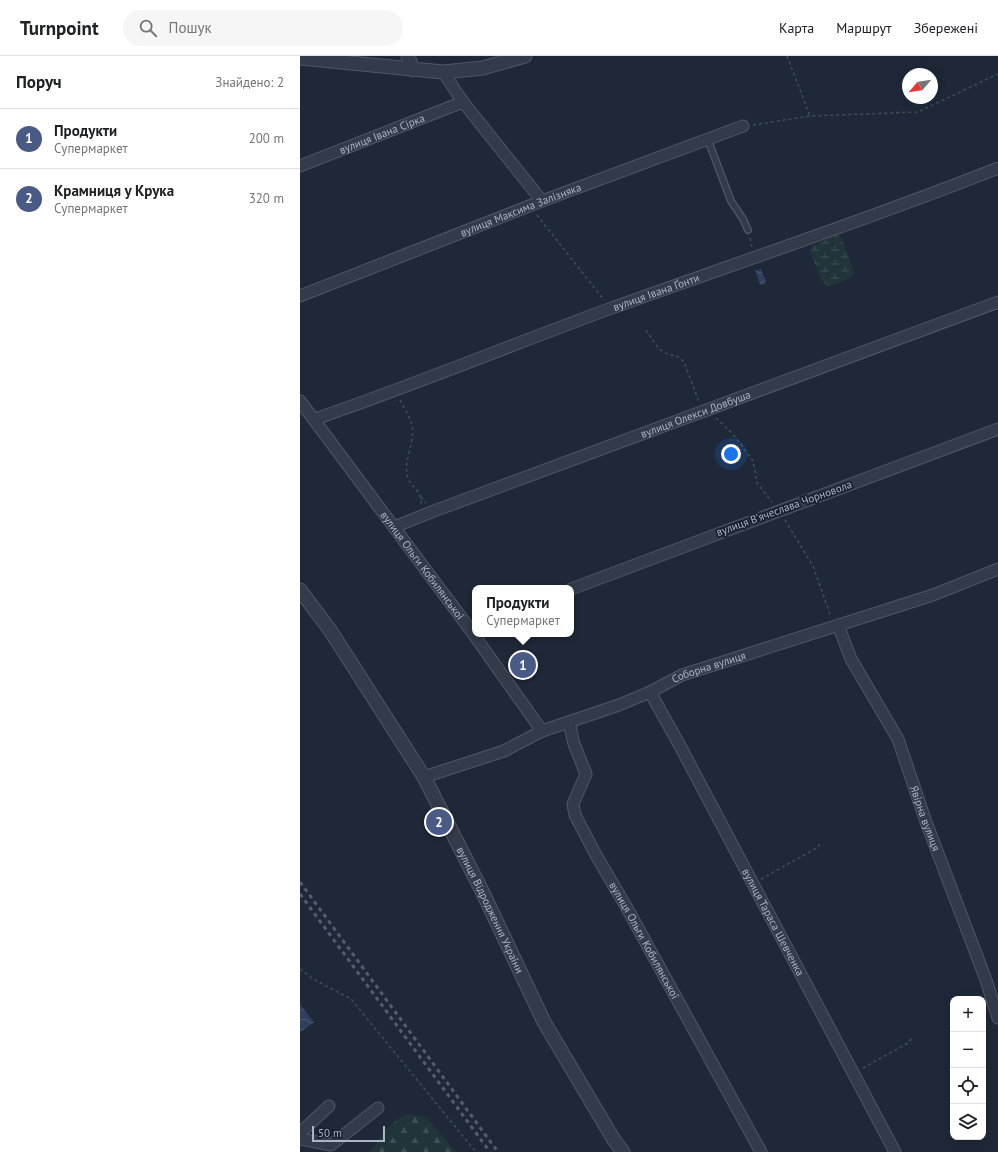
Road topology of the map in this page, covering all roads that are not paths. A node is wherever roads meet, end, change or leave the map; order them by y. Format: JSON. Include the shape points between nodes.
{"nodes":[{"id":1,"x":408,"y":56,"type":"edge"},
{"id":2,"x":525,"y":56,"type":"edge"},
{"id":3,"x":300,"y":58,"type":"edge"},
{"id":4,"x":413,"y":70,"type":"junction"},
{"id":5,"x":443,"y":72,"type":"junction"},
{"id":6,"x":463,"y":102,"type":"junction"},
{"id":7,"x":743,"y":126,"type":"road end"},
{"id":8,"x":708,"y":140,"type":"junction"},
{"id":9,"x":300,"y":166,"type":"edge"},
{"id":10,"x":998,"y":168,"type":"edge"},
{"id":11,"x":542,"y":201,"type":"junction"},
{"id":12,"x":748,"y":230,"type":"road end"},
{"id":13,"x":300,"y":296,"type":"edge"},
{"id":14,"x":998,"y":302,"type":"edge"},
{"id":15,"x":300,"y":400,"type":"edge"},
{"id":16,"x":315,"y":420,"type":"junction"},
{"id":17,"x":998,"y":429,"type":"edge"},
{"id":18,"x":394,"y":527,"type":"junction"},
{"id":19,"x":998,"y":569,"type":"edge"},
{"id":20,"x":574,"y":588,"type":"edge"},
{"id":21,"x":300,"y":590,"type":"edge"},
{"id":22,"x":472,"y":626,"type":"edge"},
{"id":23,"x":836,"y":626,"type":"junction"},
{"id":24,"x":479,"y":637,"type":"edge"},
{"id":25,"x":650,"y":692,"type":"junction"},
{"id":26,"x":569,"y":722,"type":"junction"},
{"id":27,"x":542,"y":731,"type":"junction"},
{"id":28,"x":424,"y":777,"type":"junction"},
{"id":29,"x":998,"y":1018,"type":"edge"},
{"id":30,"x":330,"y":1106,"type":"dead end"},
{"id":31,"x":378,"y":1108,"type":"dead end"},
{"id":32,"x":300,"y":1133,"type":"edge"},
{"id":33,"x":300,"y":1139,"type":"edge"},
{"id":34,"x":623,"y":1152,"type":"edge"},
{"id":35,"x":761,"y":1152,"type":"edge"},
{"id":36,"x":895,"y":1152,"type":"edge"}],
"edges":[{"from":1,"to":4,"type":"street"},
{"from":2,"to":5,"type":"street","via":[[483,68]]},
{"from":3,"to":4,"type":"street"},
{"from":4,"to":5,"type":"street"},
{"from":5,"to":6,"type":"street"},
{"from":6,"to":9,"type":"street","name":"вулиця Івана Сірка"},
{"from":6,"to":11,"type":"street"},
{"from":7,"to":8,"type":"street","name":"вулиця Максима Залізняка"},
{"from":8,"to":11,"type":"street","name":"вулиця Максима Залізняка"},
{"from":8,"to":12,"type":"lane","via":[[731,201]]},
{"from":10,"to":16,"type":"street","name":"вулиця Івана Ґонти","via":[[921,199],[611,308]]},
{"from":11,"to":13,"type":"street","name":"вулиця Максима Залізняка"},
{"from":14,"to":18,"type":"street","name":"вулиця Олекси Довбуша"},
{"from":15,"to":16,"type":"street","name":"вулиця Ольги Кобилянської"},
{"from":16,"to":18,"type":"street","name":"вулиця Ольги Кобилянської"},
{"from":17,"to":20,"type":"street","name":"вулиця Вʼячеслава Чорновола"},
{"from":18,"to":22,"type":"street","name":"вулиця Ольги Кобилянської"},
{"from":19,"to":23,"type":"street","name":"Соборна вулиця","via":[[933,595]]},
{"from":21,"to":28,"type":"street","name":"вулиця Відродження України","via":[[330,630]]},
{"from":23,"to":25,"type":"street","name":"Соборна вулиця","via":[[682,675]]},
{"from":23,"to":29,"type":"street","name":"Явірна вулиця","via":[[851,659],[898,739],[932,840]]},
{"from":24,"to":27,"type":"street","name":"вулиця Ольги Кобилянської"},
{"from":25,"to":26,"type":"street","name":"Соборна вулиця"},
{"from":25,"to":36,"type":"street","name":"вулиця Тараса Шевченка"},
{"from":26,"to":27,"type":"street","name":"Соборна вулиця"},
{"from":26,"to":35,"type":"street","name":"вулиця Ольги Кобилянської","via":[[574,744],[586,774],[573,804],[575,815]]},
{"from":27,"to":28,"type":"street","name":"Соборна вулиця","via":[[504,751]]},
{"from":28,"to":34,"type":"street","name":"вулиця Відродження України","via":[[544,1022]]},
{"from":30,"to":32,"type":"street"},
{"from":31,"to":33,"type":"street","via":[[331,1145]]}]}
